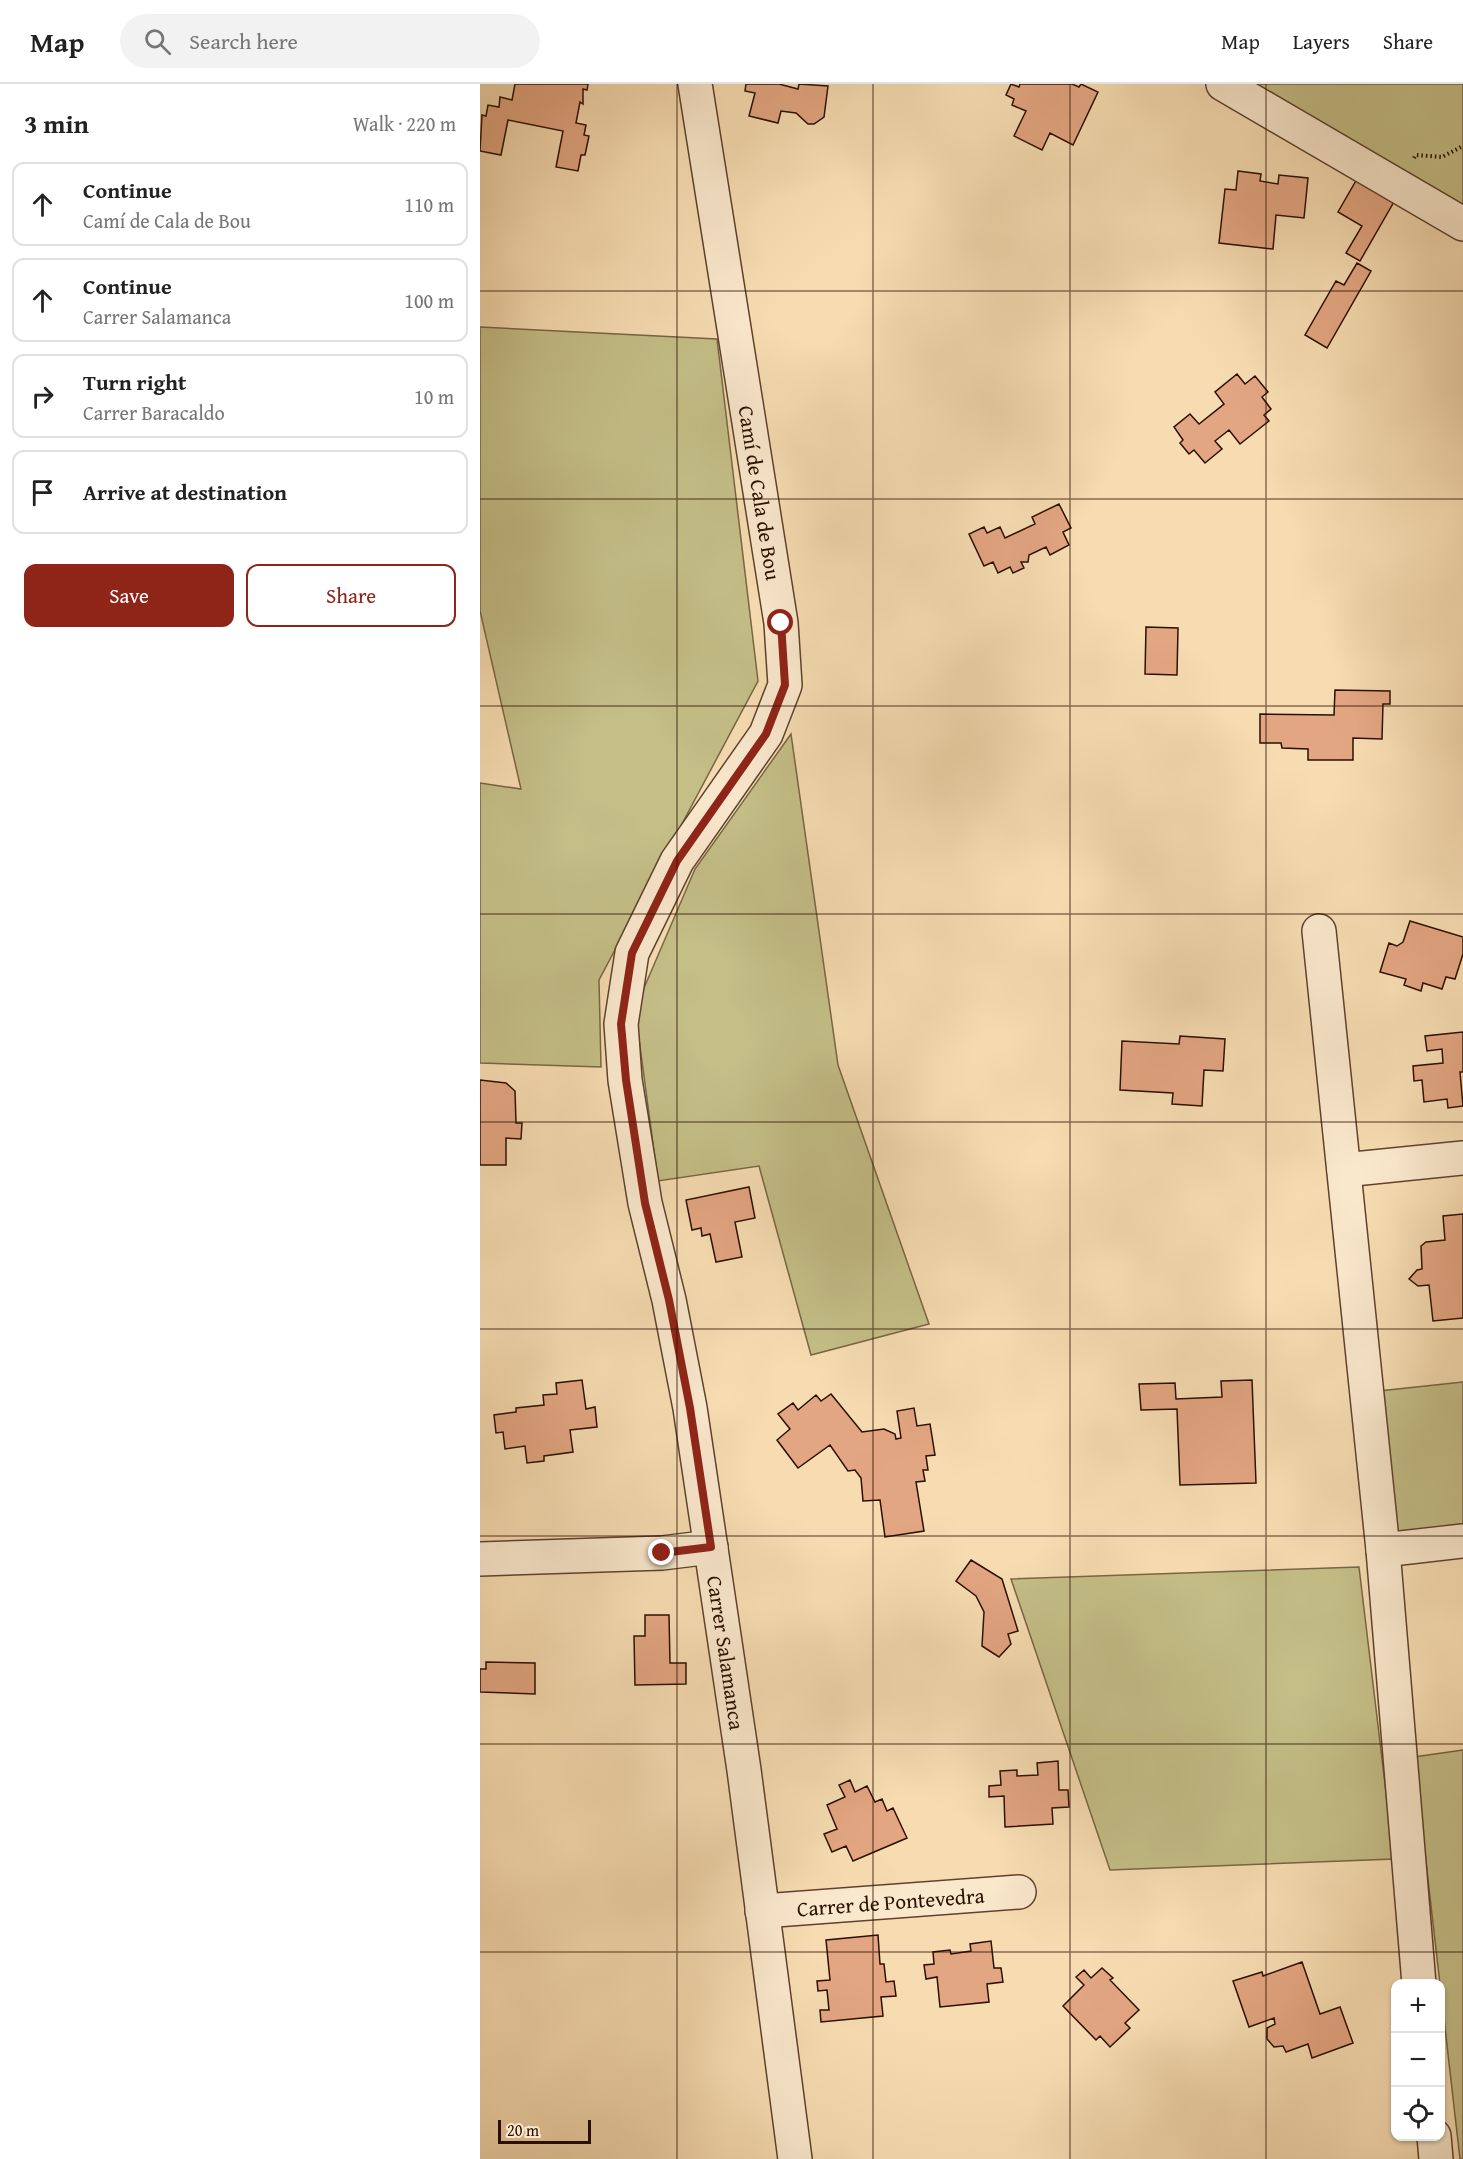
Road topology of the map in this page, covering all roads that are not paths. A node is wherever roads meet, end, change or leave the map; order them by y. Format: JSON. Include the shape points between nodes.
{"nodes":[{"id":1,"x":695,"y":84,"type":"edge"},
{"id":2,"x":1223,"y":84,"type":"edge"},
{"id":3,"x":1463,"y":224,"type":"edge"},
{"id":4,"x":1319,"y":931,"type":"dead end"},
{"id":5,"x":626,"y":1080,"type":"joint"},
{"id":6,"x":1463,"y":1158,"type":"edge"},
{"id":7,"x":1344,"y":1170,"type":"junction"},
{"id":8,"x":1463,"y":1541,"type":"edge"},
{"id":9,"x":711,"y":1547,"type":"junction"},
{"id":10,"x":1383,"y":1550,"type":"junction"},
{"id":11,"x":480,"y":1559,"type":"edge"},
{"id":12,"x":1019,"y":1892,"type":"dead end"},
{"id":13,"x":762,"y":1911,"type":"junction"},
{"id":14,"x":1419,"y":1979,"type":"edge"},
{"id":15,"x":1434,"y":2141,"type":"edge"},
{"id":16,"x":795,"y":2159,"type":"edge"},
{"id":17,"x":1436,"y":2159,"type":"edge"}],
"edges":[{"from":1,"to":5,"type":"street","name":"Camí de Cala de Bou","via":[[781,623],[785,685],[766,734],[677,861],[632,953],[621,1024]]},
{"from":2,"to":3,"type":"street"},
{"from":4,"to":7,"type":"street"},
{"from":5,"to":9,"type":"street","name":"Carrer Salamanca","via":[[645,1203],[690,1408]]},
{"from":6,"to":7,"type":"street"},
{"from":7,"to":10,"type":"street"},
{"from":8,"to":10,"type":"street"},
{"from":9,"to":11,"type":"street","via":[[662,1553]]},
{"from":9,"to":13,"type":"street","name":"Carrer Salamanca"},
{"from":10,"to":14,"type":"street"},
{"from":12,"to":13,"type":"street","name":"Carrer de Pontevedra"},
{"from":13,"to":16,"type":"street","name":"Carrer Salamanca"},
{"from":15,"to":17,"type":"street"}]}
